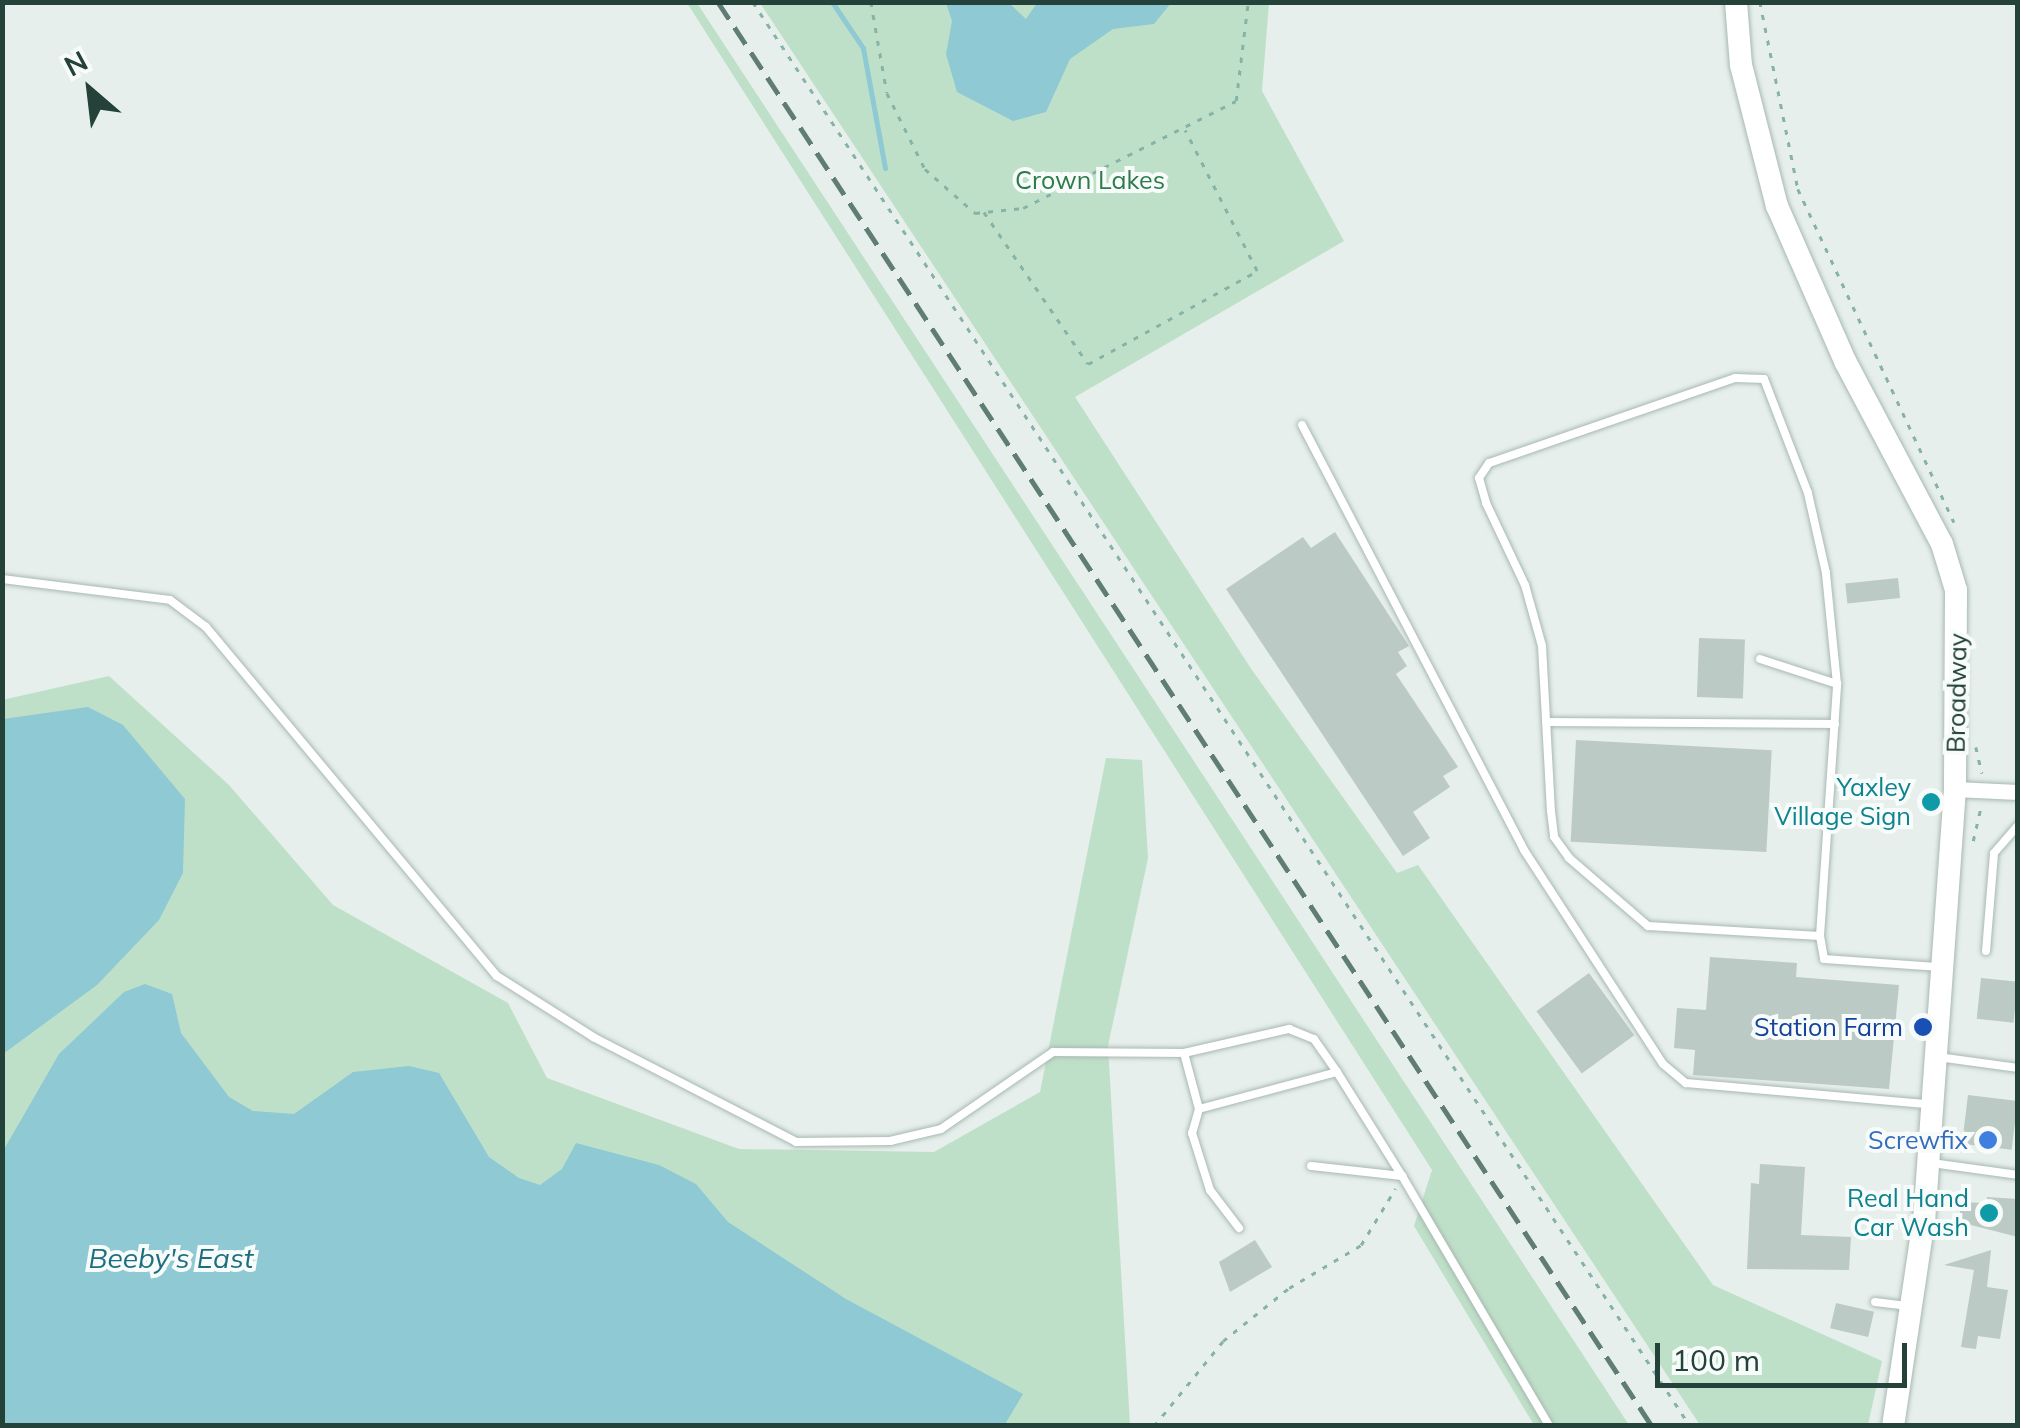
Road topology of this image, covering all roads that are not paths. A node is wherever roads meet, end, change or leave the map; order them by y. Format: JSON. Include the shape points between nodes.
{"nodes":[{"id":1,"x":1736,"y":2,"type":"edge"},
{"id":2,"x":1302,"y":424,"type":"dead end"},
{"id":3,"x":2,"y":580,"type":"edge"},
{"id":4,"x":1760,"y":659,"type":"dead end"},
{"id":5,"x":1837,"y":684,"type":"junction"},
{"id":6,"x":1550,"y":722,"type":"junction"},
{"id":7,"x":1835,"y":724,"type":"junction"},
{"id":8,"x":1955,"y":789,"type":"junction"},
{"id":9,"x":2018,"y":792,"type":"edge"},
{"id":10,"x":2018,"y":825,"type":"edge"},
{"id":11,"x":1820,"y":936,"type":"junction"},
{"id":12,"x":1986,"y":951,"type":"dead end"},
{"id":13,"x":1942,"y":967,"type":"junction"},
{"id":14,"x":1184,"y":1053,"type":"junction"},
{"id":15,"x":1936,"y":1057,"type":"junction"},
{"id":16,"x":2018,"y":1068,"type":"edge"},
{"id":17,"x":1337,"y":1072,"type":"junction"},
{"id":18,"x":1933,"y":1104,"type":"junction"},
{"id":19,"x":1198,"y":1108,"type":"junction"},
{"id":20,"x":1927,"y":1162,"type":"junction"},
{"id":21,"x":1311,"y":1166,"type":"dead end"},
{"id":22,"x":2018,"y":1175,"type":"edge"},
{"id":23,"x":1402,"y":1176,"type":"junction"},
{"id":24,"x":1239,"y":1228,"type":"dead end"},
{"id":25,"x":1875,"y":1302,"type":"dead end"},
{"id":26,"x":1914,"y":1306,"type":"junction"},
{"id":27,"x":1549,"y":1426,"type":"edge"},
{"id":28,"x":1893,"y":1426,"type":"edge"}],
"edges":[{"from":1,"to":8,"type":"main road","name":"Broadway","via":[[1740,65],[1777,206],[1845,361],[1942,544],[1956,590]]},
{"from":2,"to":18,"type":"lane","via":[[1524,850],[1663,1064],[1686,1084]]},
{"from":3,"to":14,"type":"lane","via":[[170,600],[206,627],[497,976],[593,1038],[796,1142],[890,1141],[941,1130],[1053,1052]]},
{"from":4,"to":5,"type":"lane"},
{"from":5,"to":6,"type":"lane","via":[[1808,493],[1764,378],[1751,374],[1520,446],[1488,462],[1479,478],[1525,585]]},
{"from":5,"to":7,"type":"lane"},
{"from":6,"to":7,"type":"lane"},
{"from":6,"to":11,"type":"lane","via":[[1554,838],[1608,896],[1648,926]]},
{"from":7,"to":11,"type":"lane"},
{"from":8,"to":9,"type":"street"},
{"from":8,"to":13,"type":"main road","name":"Broadway"},
{"from":10,"to":12,"type":"lane","via":[[1994,853]]},
{"from":11,"to":13,"type":"lane","via":[[1824,960]]},
{"from":13,"to":15,"type":"main road","name":"Broadway"},
{"from":14,"to":17,"type":"lane","via":[[1290,1029],[1314,1038]]},
{"from":14,"to":19,"type":"lane"},
{"from":15,"to":16,"type":"lane"},
{"from":15,"to":18,"type":"main road","name":"Broadway"},
{"from":17,"to":19,"type":"lane"},
{"from":17,"to":23,"type":"lane"},
{"from":18,"to":20,"type":"main road","name":"Broadway"},
{"from":19,"to":24,"type":"lane","via":[[1192,1133],[1210,1190]]},
{"from":20,"to":22,"type":"lane"},
{"from":20,"to":26,"type":"main road","name":"Broadway"},
{"from":21,"to":23,"type":"lane"},
{"from":23,"to":27,"type":"lane"},
{"from":25,"to":26,"type":"lane"},
{"from":26,"to":28,"type":"main road","name":"Broadway"}]}
